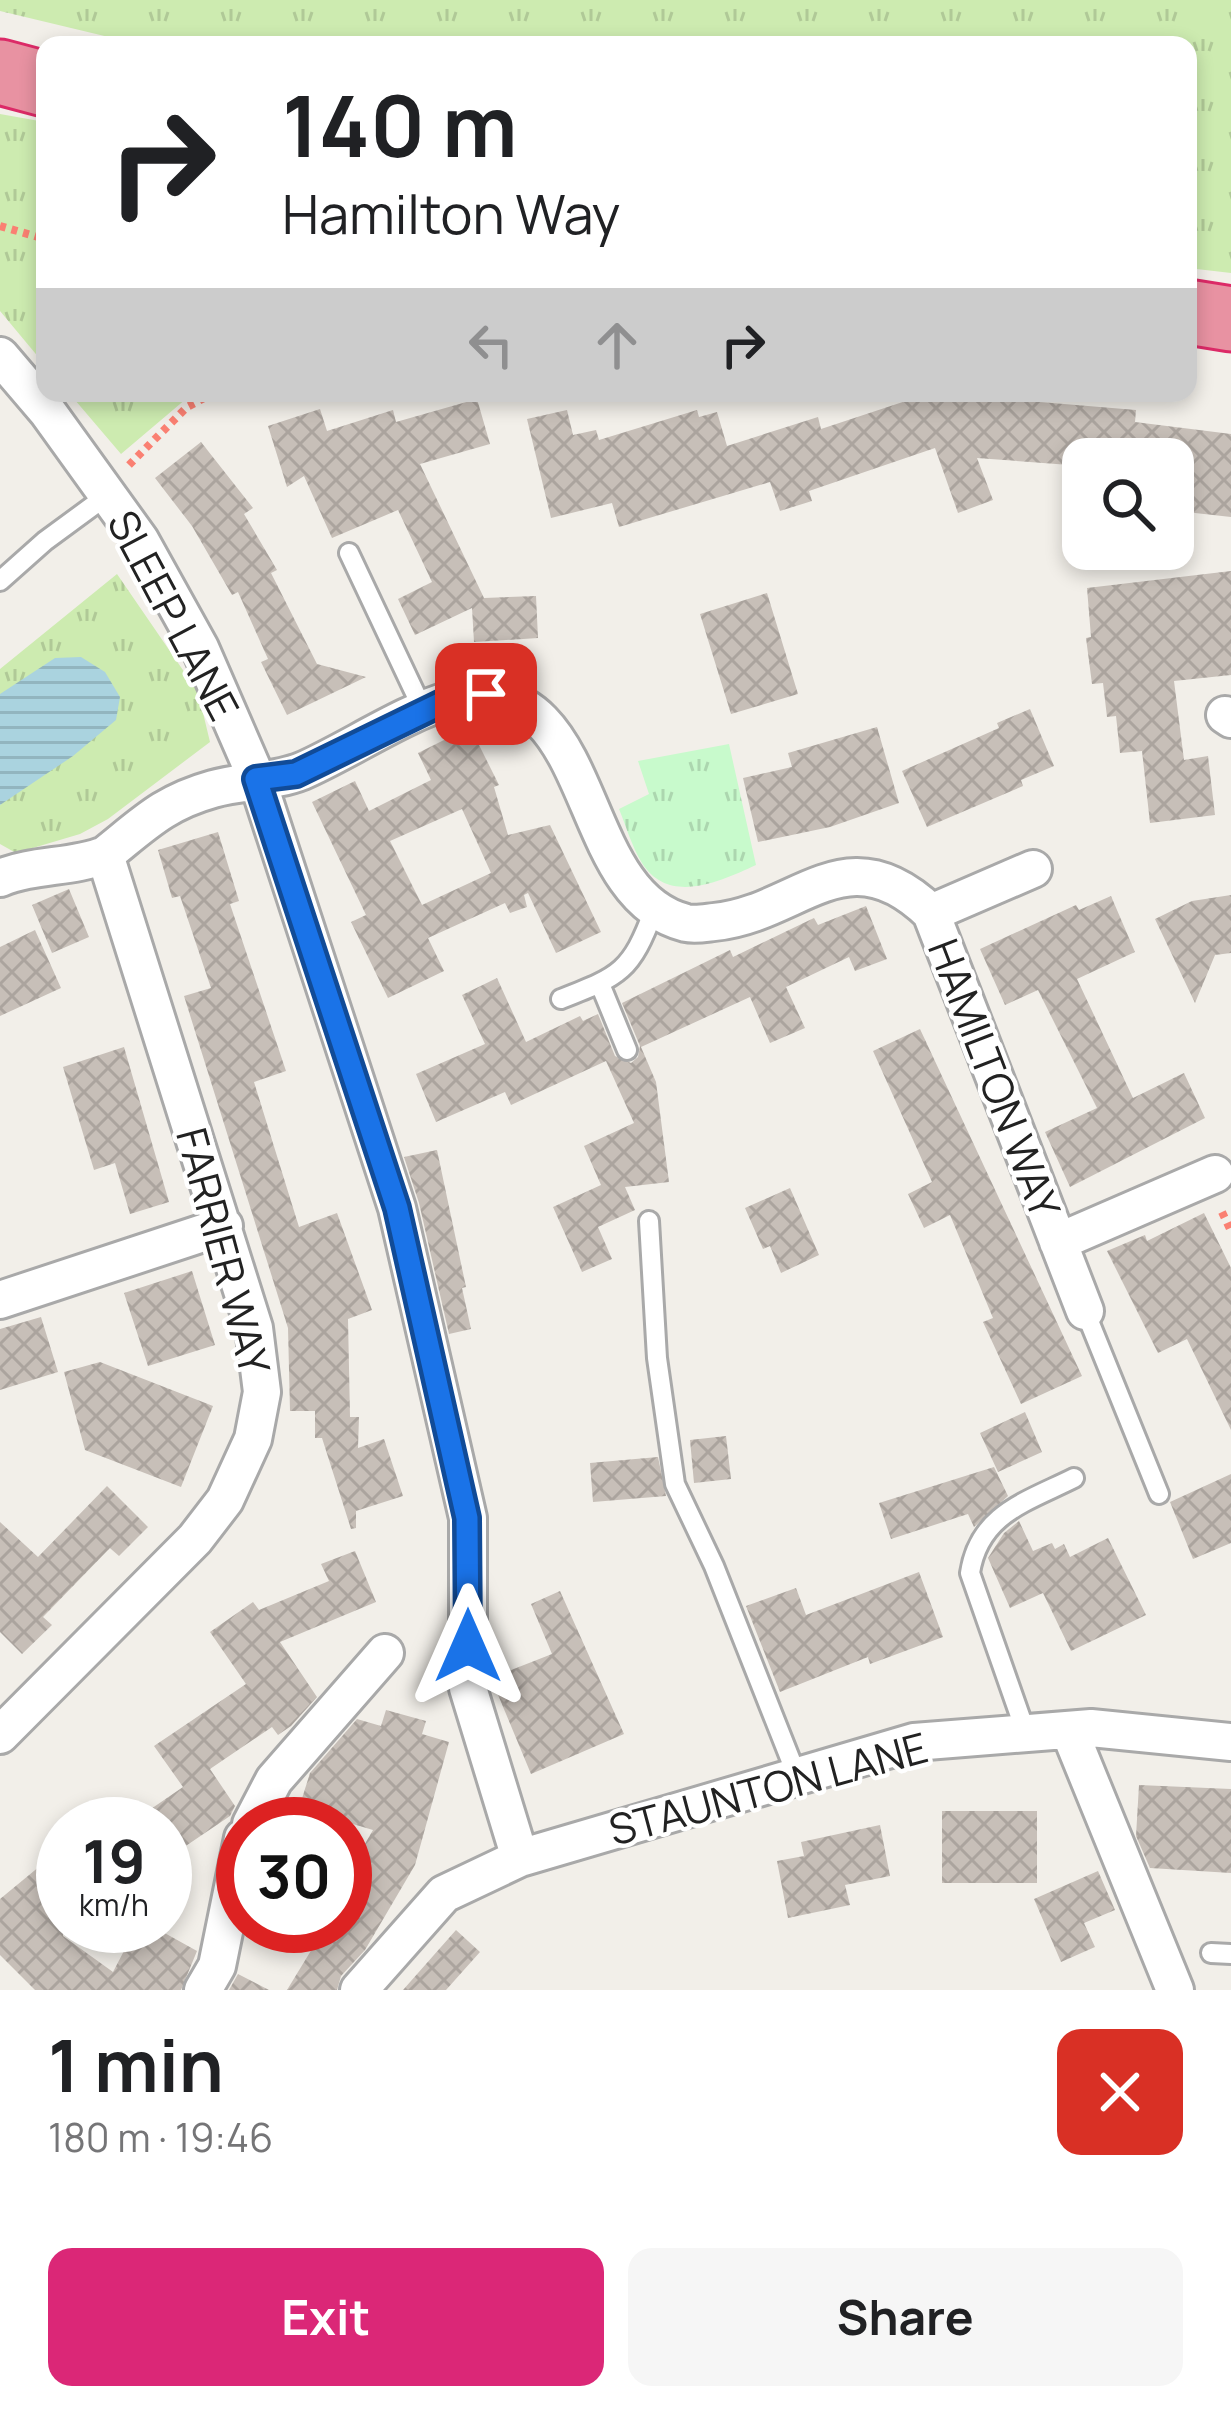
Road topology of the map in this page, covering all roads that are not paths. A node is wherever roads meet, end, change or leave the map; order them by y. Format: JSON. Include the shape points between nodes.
{"nodes":[{"id":1,"x":0,"y":72,"type":"edge"},
{"id":2,"x":36,"y":82,"type":"edge"},
{"id":3,"x":1197,"y":314,"type":"edge"},
{"id":4,"x":1231,"y":320,"type":"edge"},
{"id":5,"x":0,"y":356,"type":"edge"},
{"id":6,"x":36,"y":398,"type":"edge"},
{"id":7,"x":39,"y":402,"type":"edge"},
{"id":8,"x":105,"y":489,"type":"junction"},
{"id":9,"x":349,"y":553,"type":"dead end"},
{"id":10,"x":0,"y":581,"type":"edge"},
{"id":11,"x":424,"y":712,"type":"junction"},
{"id":12,"x":256,"y":779,"type":"junction"},
{"id":13,"x":106,"y":855,"type":"junction"},
{"id":14,"x":1033,"y":869,"type":"dead end"},
{"id":15,"x":0,"y":878,"type":"edge"},
{"id":16,"x":654,"y":910,"type":"junction"},
{"id":17,"x":932,"y":914,"type":"junction"},
{"id":18,"x":600,"y":984,"type":"junction"},
{"id":19,"x":561,"y":999,"type":"dead end"},
{"id":20,"x":627,"y":1050,"type":"dead end"},
{"id":21,"x":1215,"y":1174,"type":"dead end"},
{"id":22,"x":650,"y":1221,"type":"dead end"},
{"id":23,"x":224,"y":1226,"type":"junction"},
{"id":24,"x":1058,"y":1242,"type":"junction"},
{"id":25,"x":0,"y":1300,"type":"edge"},
{"id":26,"x":1084,"y":1310,"type":"joint"},
{"id":27,"x":1074,"y":1478,"type":"dead end"},
{"id":28,"x":1159,"y":1494,"type":"dead end"},
{"id":29,"x":385,"y":1652,"type":"dead end"},
{"id":30,"x":1069,"y":1730,"type":"junction"},
{"id":31,"x":1026,"y":1733,"type":"junction"},
{"id":32,"x":0,"y":1735,"type":"edge"},
{"id":33,"x":1231,"y":1742,"type":"edge"},
{"id":34,"x":797,"y":1777,"type":"junction"},
{"id":35,"x":265,"y":1797,"type":"edge"},
{"id":36,"x":520,"y":1858,"type":"junction"},
{"id":37,"x":220,"y":1953,"type":"edge"},
{"id":38,"x":203,"y":1990,"type":"edge"},
{"id":39,"x":359,"y":1990,"type":"edge"},
{"id":40,"x":1175,"y":1990,"type":"edge"}],
"edges":[{"from":1,"to":2,"type":"highway"},
{"from":3,"to":4,"type":"highway"},
{"from":5,"to":6,"type":"street","name":"SLEEP LANE"},
{"from":7,"to":8,"type":"street","name":"SLEEP LANE"},
{"from":8,"to":10,"type":"lane"},
{"from":8,"to":12,"type":"street","name":"SLEEP LANE","via":[[200,648]]},
{"from":9,"to":11,"type":"lane"},
{"from":11,"to":12,"type":"street","via":[[296,774]]},
{"from":11,"to":16,"type":"street","via":[[486,694],[525,705],[554,734],[625,880]]},
{"from":12,"to":13,"type":"street","via":[[164,808]]},
{"from":12,"to":36,"type":"street","name":"SLEEP LANE","via":[[397,1208],[467,1518],[468,1688]]},
{"from":13,"to":15,"type":"street"},
{"from":13,"to":23,"type":"street","name":"FARRIER WAY"},
{"from":14,"to":17,"type":"street","name":"HAMILTON WAY"},
{"from":16,"to":17,"type":"street","name":"HAMILTON WAY","via":[[690,925],[730,921],[839,876],[884,882]]},
{"from":16,"to":18,"type":"lane","via":[[628,965]]},
{"from":17,"to":24,"type":"street","name":"HAMILTON WAY"},
{"from":18,"to":19,"type":"lane"},
{"from":18,"to":20,"type":"lane"},
{"from":21,"to":24,"type":"street","name":"HAMILTON WAY"},
{"from":22,"to":34,"type":"lane","via":[[675,1484]]},
{"from":23,"to":25,"type":"street"},
{"from":23,"to":32,"type":"street","name":"FARRIER WAY","via":[[254,1328],[262,1392],[253,1439],[225,1500],[195,1539]]},
{"from":24,"to":26,"type":"street","name":"HAMILTON WAY"},
{"from":26,"to":28,"type":"lane"},
{"from":27,"to":31,"type":"lane","via":[[998,1516],[974,1547],[970,1573]]},
{"from":29,"to":35,"type":"street"},
{"from":30,"to":31,"type":"street","name":"STAUNTON LANE"},
{"from":30,"to":33,"type":"street","name":"STAUNTON LANE"},
{"from":30,"to":40,"type":"street"},
{"from":31,"to":34,"type":"street","name":"STAUNTON LANE","via":[[914,1742]]},
{"from":34,"to":36,"type":"street","name":"STAUNTON LANE"},
{"from":36,"to":39,"type":"street","name":"STAUNTON LANE","via":[[444,1894]]},
{"from":37,"to":38,"type":"street"}]}
